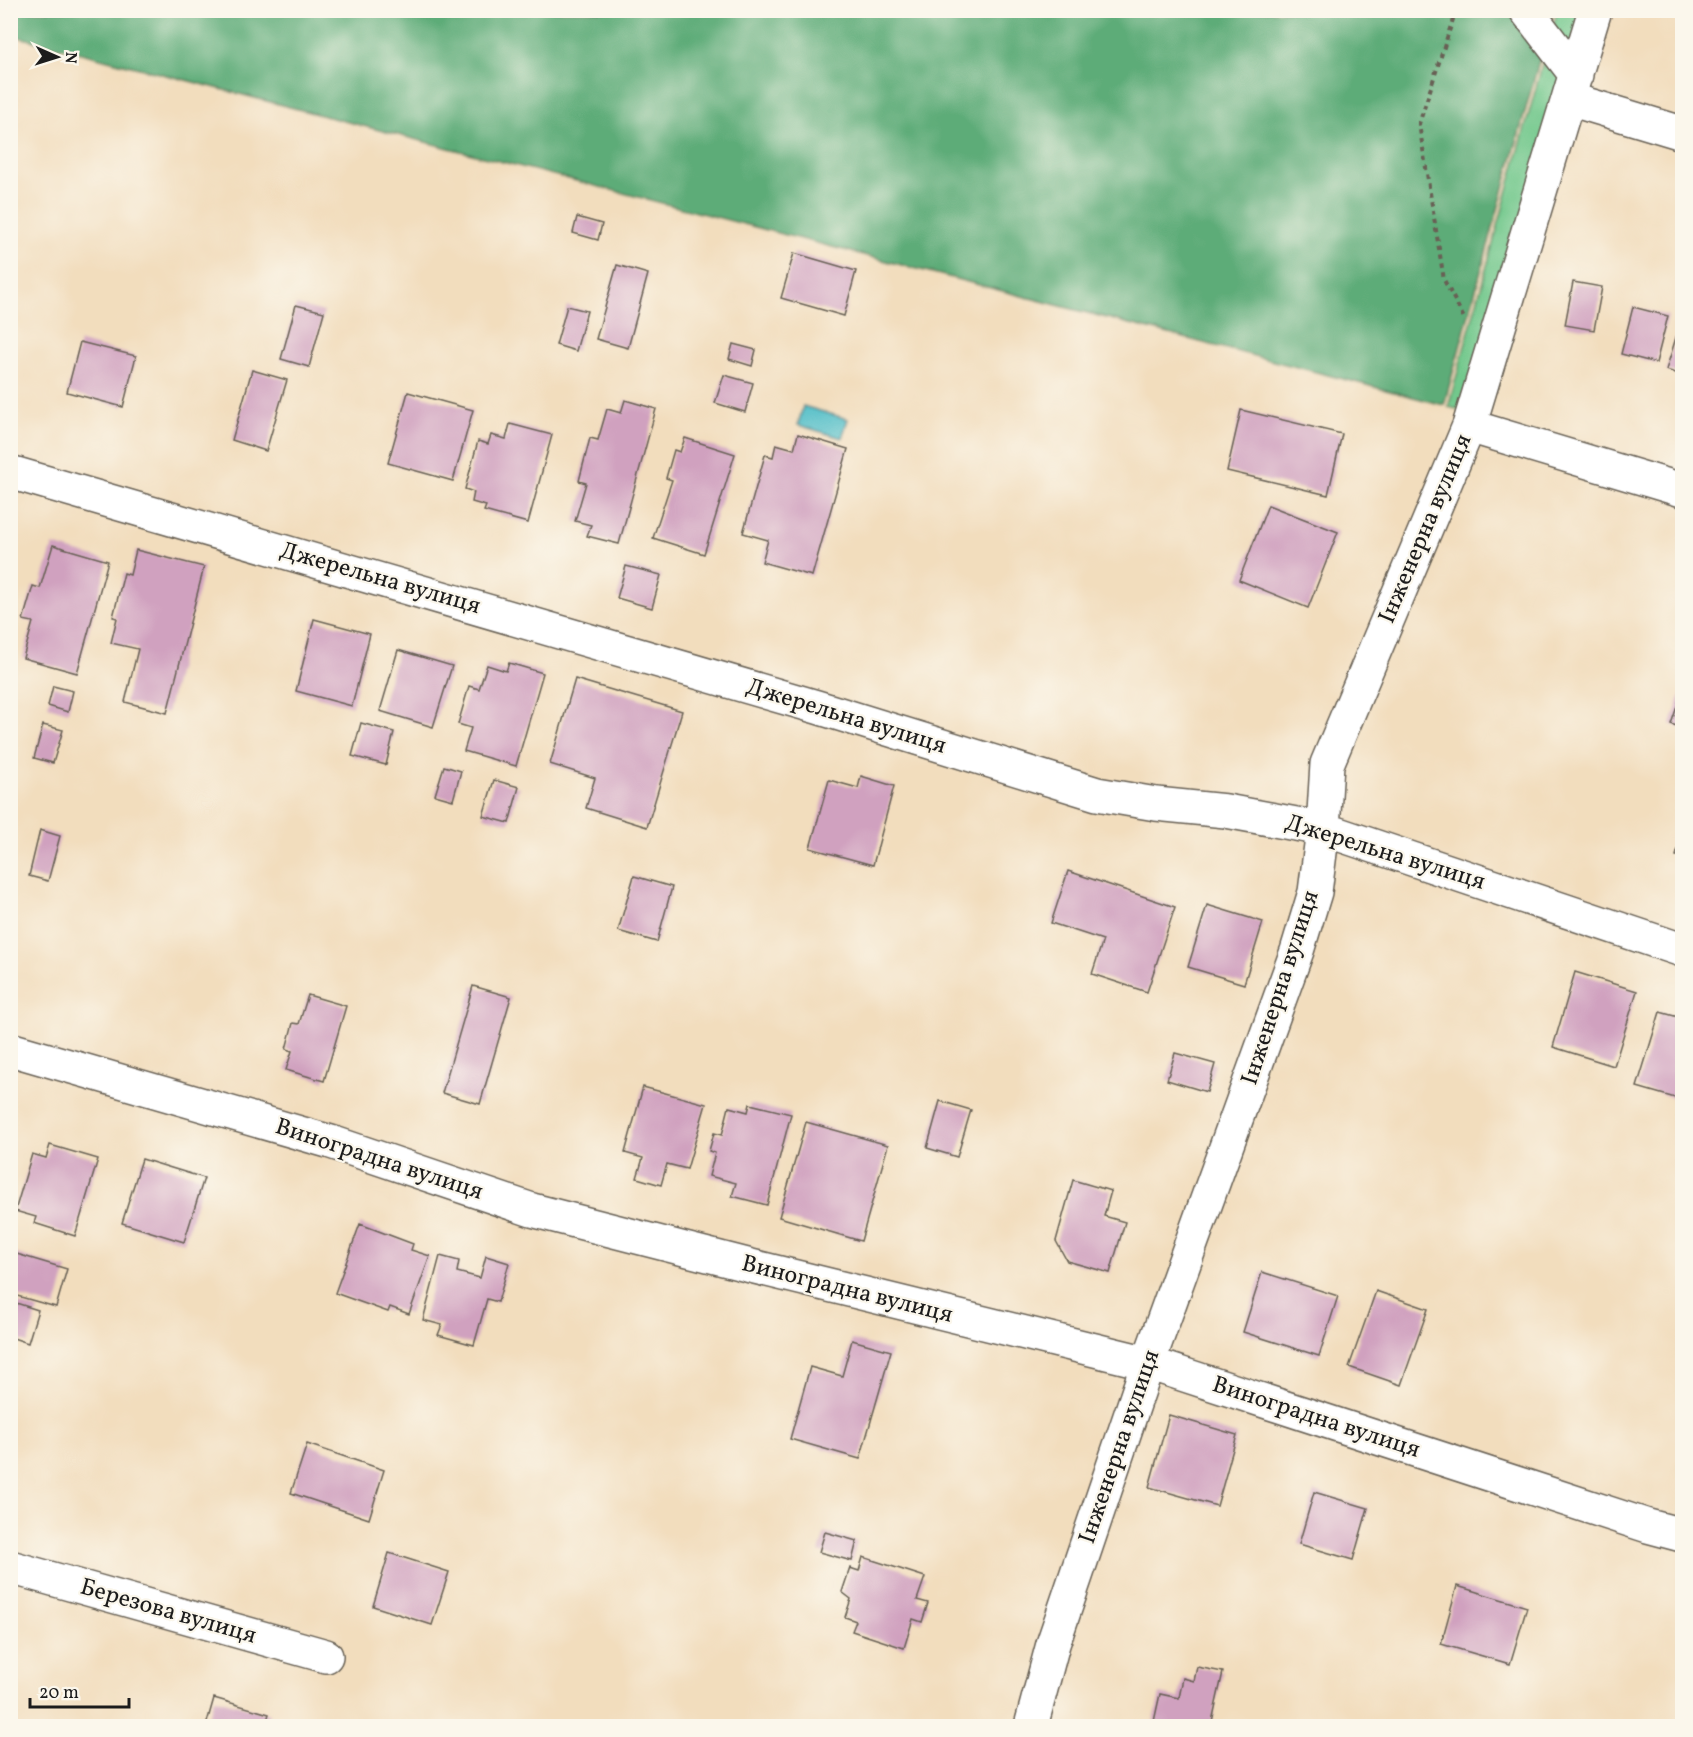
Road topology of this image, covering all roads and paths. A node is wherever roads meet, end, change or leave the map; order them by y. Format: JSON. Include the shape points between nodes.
{"nodes":[{"id":1,"x":1456,"y":10,"type":"edge"},
{"id":2,"x":1527,"y":10,"type":"edge"},
{"id":3,"x":1595,"y":10,"type":"edge"},
{"id":4,"x":1572,"y":87,"type":"junction"},
{"id":5,"x":1683,"y":133,"type":"edge"},
{"id":6,"x":1488,"y":363,"type":"junction"},
{"id":7,"x":1469,"y":426,"type":"junction"},
{"id":8,"x":10,"y":472,"type":"edge"},
{"id":9,"x":1683,"y":490,"type":"edge"},
{"id":10,"x":1323,"y":829,"type":"junction"},
{"id":11,"x":1683,"y":950,"type":"edge"},
{"id":12,"x":10,"y":1048,"type":"edge"},
{"id":13,"x":1148,"y":1364,"type":"junction"},
{"id":14,"x":1683,"y":1535,"type":"edge"},
{"id":15,"x":10,"y":1567,"type":"edge"},
{"id":16,"x":326,"y":1656,"type":"dead end"},
{"id":17,"x":1031,"y":1726,"type":"edge"}],
"edges":[{"from":1,"to":6,"type":"path","via":[[1419,124],[1444,280]]},
{"from":2,"to":4,"type":"street"},
{"from":3,"to":4,"type":"street","name":"Інженерна вулиця"},
{"from":4,"to":5,"type":"street"},
{"from":4,"to":6,"type":"street","name":"Інженерна вулиця"},
{"from":6,"to":7,"type":"street","name":"Інженерна вулиця"},
{"from":7,"to":9,"type":"street"},
{"from":7,"to":10,"type":"street","name":"Інженерна вулиця","via":[[1327,764]]},
{"from":8,"to":10,"type":"street","name":"Джерельна вулиця","via":[[806,704],[1097,794]]},
{"from":10,"to":11,"type":"street","name":"Джерельна вулиця"},
{"from":10,"to":13,"type":"street","name":"Інженерна вулиця","via":[[1315,892],[1298,951]]},
{"from":12,"to":13,"type":"street","name":"Виноградна вулиця","via":[[331,1142],[532,1210]]},
{"from":13,"to":14,"type":"street","name":"Виноградна вулиця"},
{"from":13,"to":17,"type":"street","name":"Інженерна вулиця","via":[[1053,1644]]},
{"from":15,"to":16,"type":"street","name":"Березова вулиця"}]}
